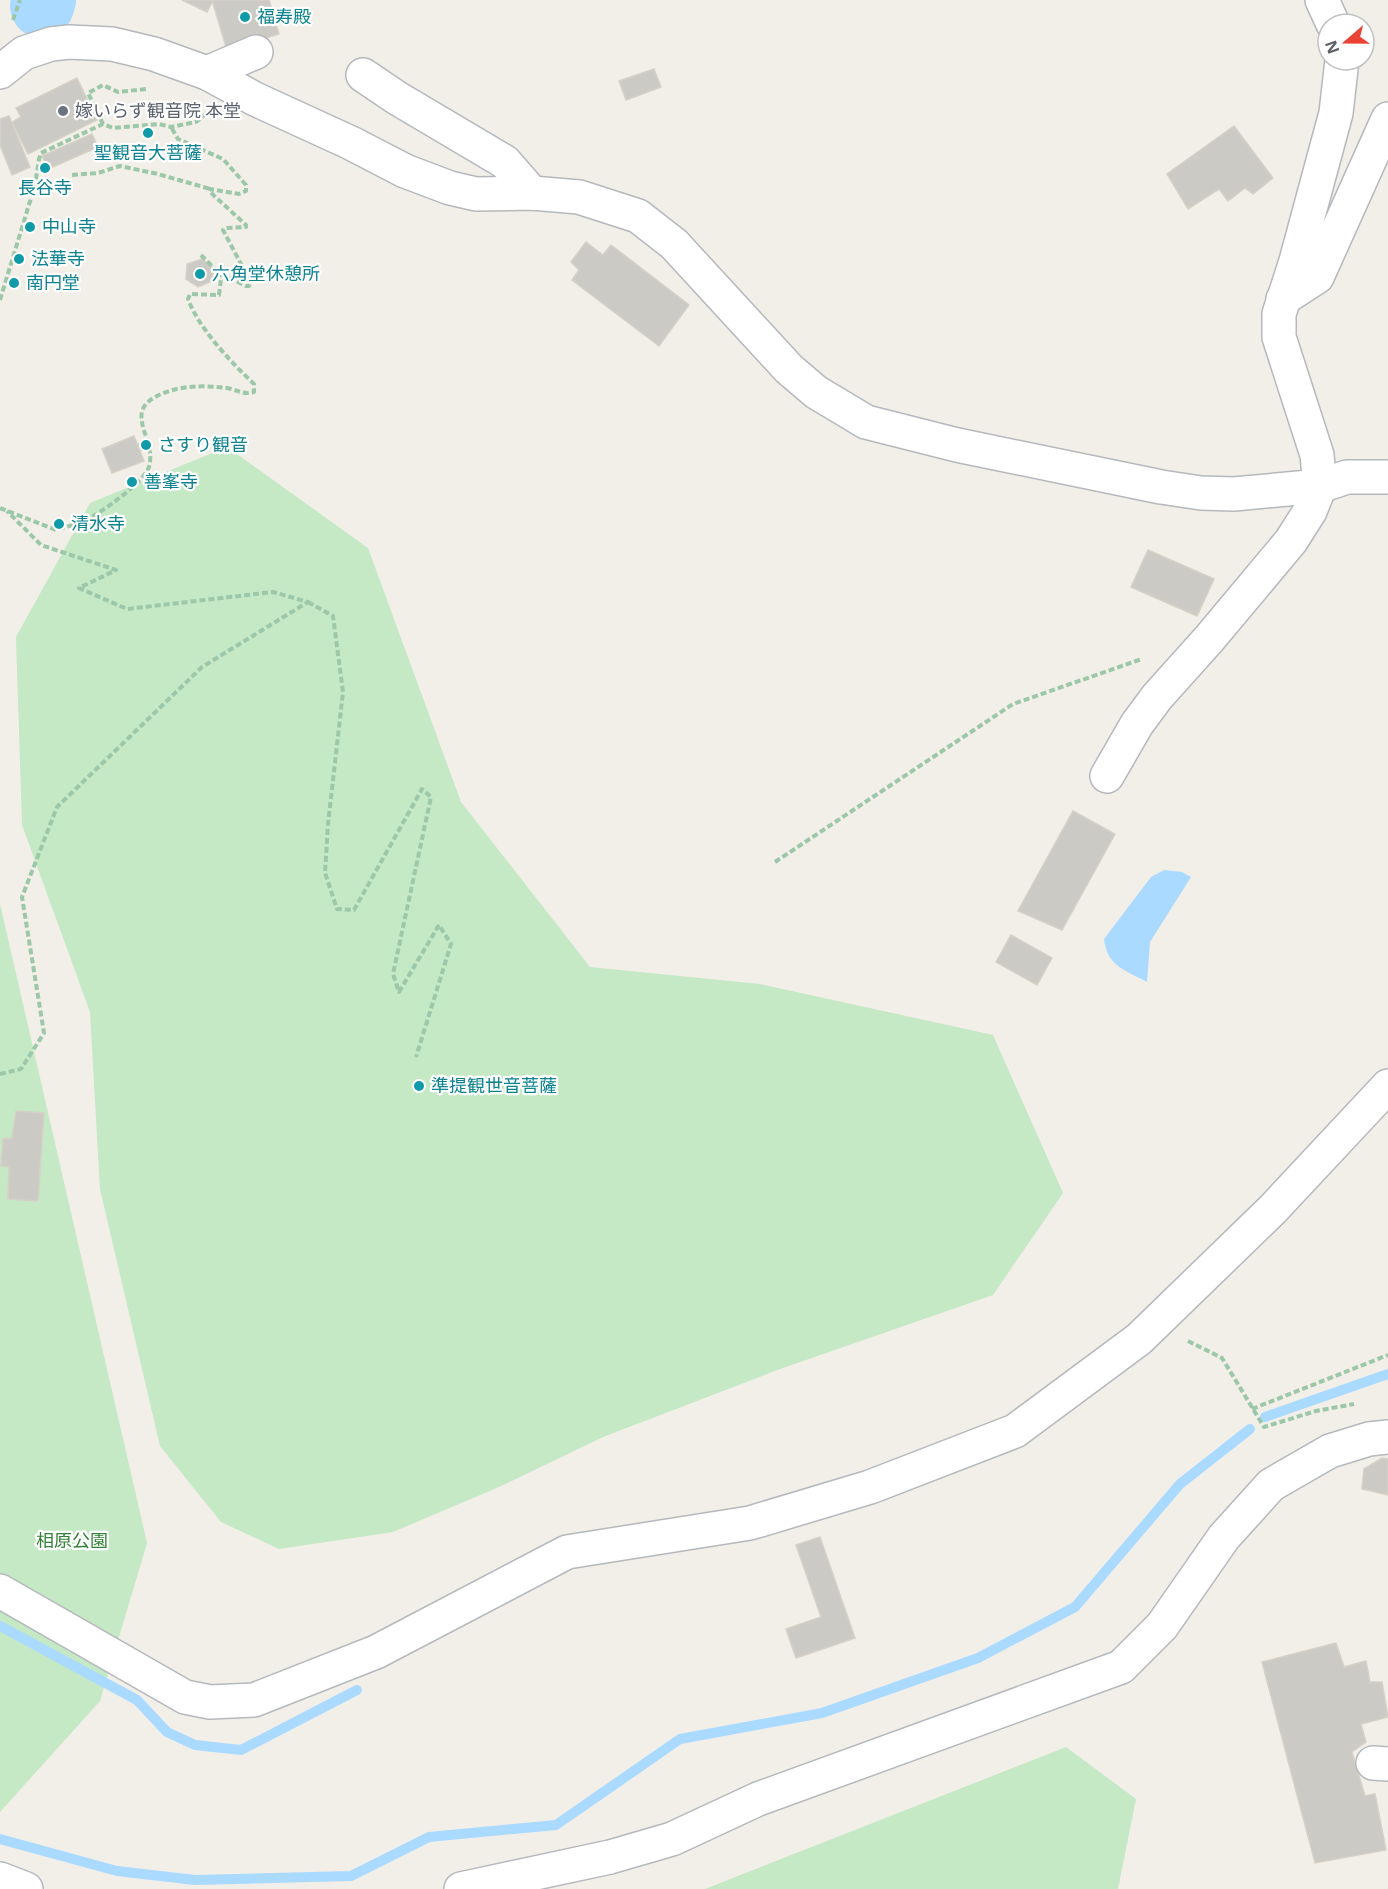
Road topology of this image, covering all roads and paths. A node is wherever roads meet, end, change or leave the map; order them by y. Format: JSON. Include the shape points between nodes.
{"nodes":[{"id":1,"x":256,"y":52,"type":"dead end"},
{"id":2,"x":0,"y":72,"type":"edge"},
{"id":3,"x":1341,"y":72,"type":"edge"},
{"id":4,"x":207,"y":73,"type":"junction"},
{"id":5,"x":363,"y":75,"type":"dead end"},
{"id":6,"x":103,"y":85,"type":"dead end"},
{"id":7,"x":1388,"y":119,"type":"edge"},
{"id":8,"x":103,"y":123,"type":"junction"},
{"id":9,"x":72,"y":175,"type":"dead end"},
{"id":10,"x":210,"y":189,"type":"junction"},
{"id":11,"x":532,"y":193,"type":"junction"},
{"id":12,"x":201,"y":255,"type":"dead end"},
{"id":13,"x":218,"y":272,"type":"junction"},
{"id":14,"x":1283,"y":299,"type":"junction"},
{"id":15,"x":0,"y":300,"type":"edge"},
{"id":16,"x":1388,"y":477,"type":"edge"},
{"id":17,"x":1320,"y":486,"type":"junction"},
{"id":18,"x":0,"y":508,"type":"edge"},
{"id":19,"x":6,"y":511,"type":"junction"},
{"id":20,"x":308,"y":602,"type":"junction"},
{"id":21,"x":1150,"y":656,"type":"dead end"},
{"id":22,"x":1107,"y":776,"type":"dead end"},
{"id":23,"x":775,"y":862,"type":"dead end"},
{"id":24,"x":416,"y":1057,"type":"dead end"},
{"id":25,"x":0,"y":1074,"type":"edge"},
{"id":26,"x":1388,"y":1086,"type":"edge"},
{"id":27,"x":1139,"y":1339,"type":"junction"},
{"id":28,"x":1388,"y":1355,"type":"edge"},
{"id":29,"x":1359,"y":1404,"type":"dead end"},
{"id":30,"x":1252,"y":1409,"type":"junction"},
{"id":31,"x":1388,"y":1437,"type":"edge"},
{"id":32,"x":0,"y":1591,"type":"edge"},
{"id":33,"x":0,"y":1879,"type":"edge"},
{"id":34,"x":26,"y":1889,"type":"edge"},
{"id":35,"x":461,"y":1889,"type":"edge"}],
"edges":[{"from":1,"to":4,"type":"street"},
{"from":2,"to":4,"type":"street","via":[[24,53],[69,42],[112,44]]},
{"from":3,"to":14,"type":"street","via":[[1336,114]]},
{"from":4,"to":11,"type":"street","via":[[427,180],[476,194]]},
{"from":5,"to":11,"type":"street","via":[[505,162]]},
{"from":6,"to":8,"type":"path","via":[[88,93]]},
{"from":7,"to":14,"type":"street","via":[[1317,277]]},
{"from":8,"to":10,"type":"path","via":[[113,128],[159,124],[171,127],[178,140],[223,159],[246,185],[246,191],[239,194]]},
{"from":8,"to":15,"type":"path","via":[[41,153]]},
{"from":9,"to":10,"type":"path","via":[[98,173],[120,165]]},
{"from":10,"to":13,"type":"path","via":[[246,225],[223,230],[251,283],[246,286]]},
{"from":11,"to":17,"type":"street","via":[[579,197],[638,216],[674,244],[789,369],[816,392],[866,422],[968,447],[1201,494]]},
{"from":12,"to":13,"type":"path"},
{"from":13,"to":19,"type":"path","via":[[219,295],[197,293],[190,294],[188,299],[193,313],[254,384],[254,392],[198,385],[153,398],[142,410],[141,419],[151,451],[146,474],[87,520],[56,530]]},
{"from":14,"to":17,"type":"street","via":[[1279,337],[1317,455]]},
{"from":16,"to":17,"type":"street","via":[[1347,477]]},
{"from":17,"to":22,"type":"street","via":[[1291,541],[1157,696]]},
{"from":18,"to":19,"type":"path"},
{"from":19,"to":20,"type":"path","via":[[41,545],[116,570],[79,588],[127,609],[273,592]]},
{"from":20,"to":24,"type":"path","via":[[333,616],[343,692],[325,873],[337,909],[354,910],[422,789],[431,797],[393,974],[399,992],[439,925],[451,944]]},
{"from":20,"to":25,"type":"path","via":[[202,667],[57,807],[22,897],[44,1033],[21,1069]]},
{"from":21,"to":23,"type":"path","via":[[1013,704]]},
{"from":26,"to":27,"type":"street","via":[[1273,1209]]},
{"from":27,"to":30,"type":"path","via":[[1167,1333],[1179,1335],[1222,1358]]},
{"from":27,"to":32,"type":"street","via":[[1015,1431],[870,1487],[750,1523],[567,1552],[376,1652],[254,1700],[210,1702],[185,1698]]},
{"from":28,"to":30,"type":"path"},
{"from":29,"to":30,"type":"path","via":[[1316,1411],[1264,1427]]},
{"from":31,"to":35,"type":"street","via":[[1330,1451],[1271,1485],[1224,1537],[1162,1626],[1121,1667],[758,1799],[672,1839],[610,1857]]},
{"from":33,"to":34,"type":"street"}]}
